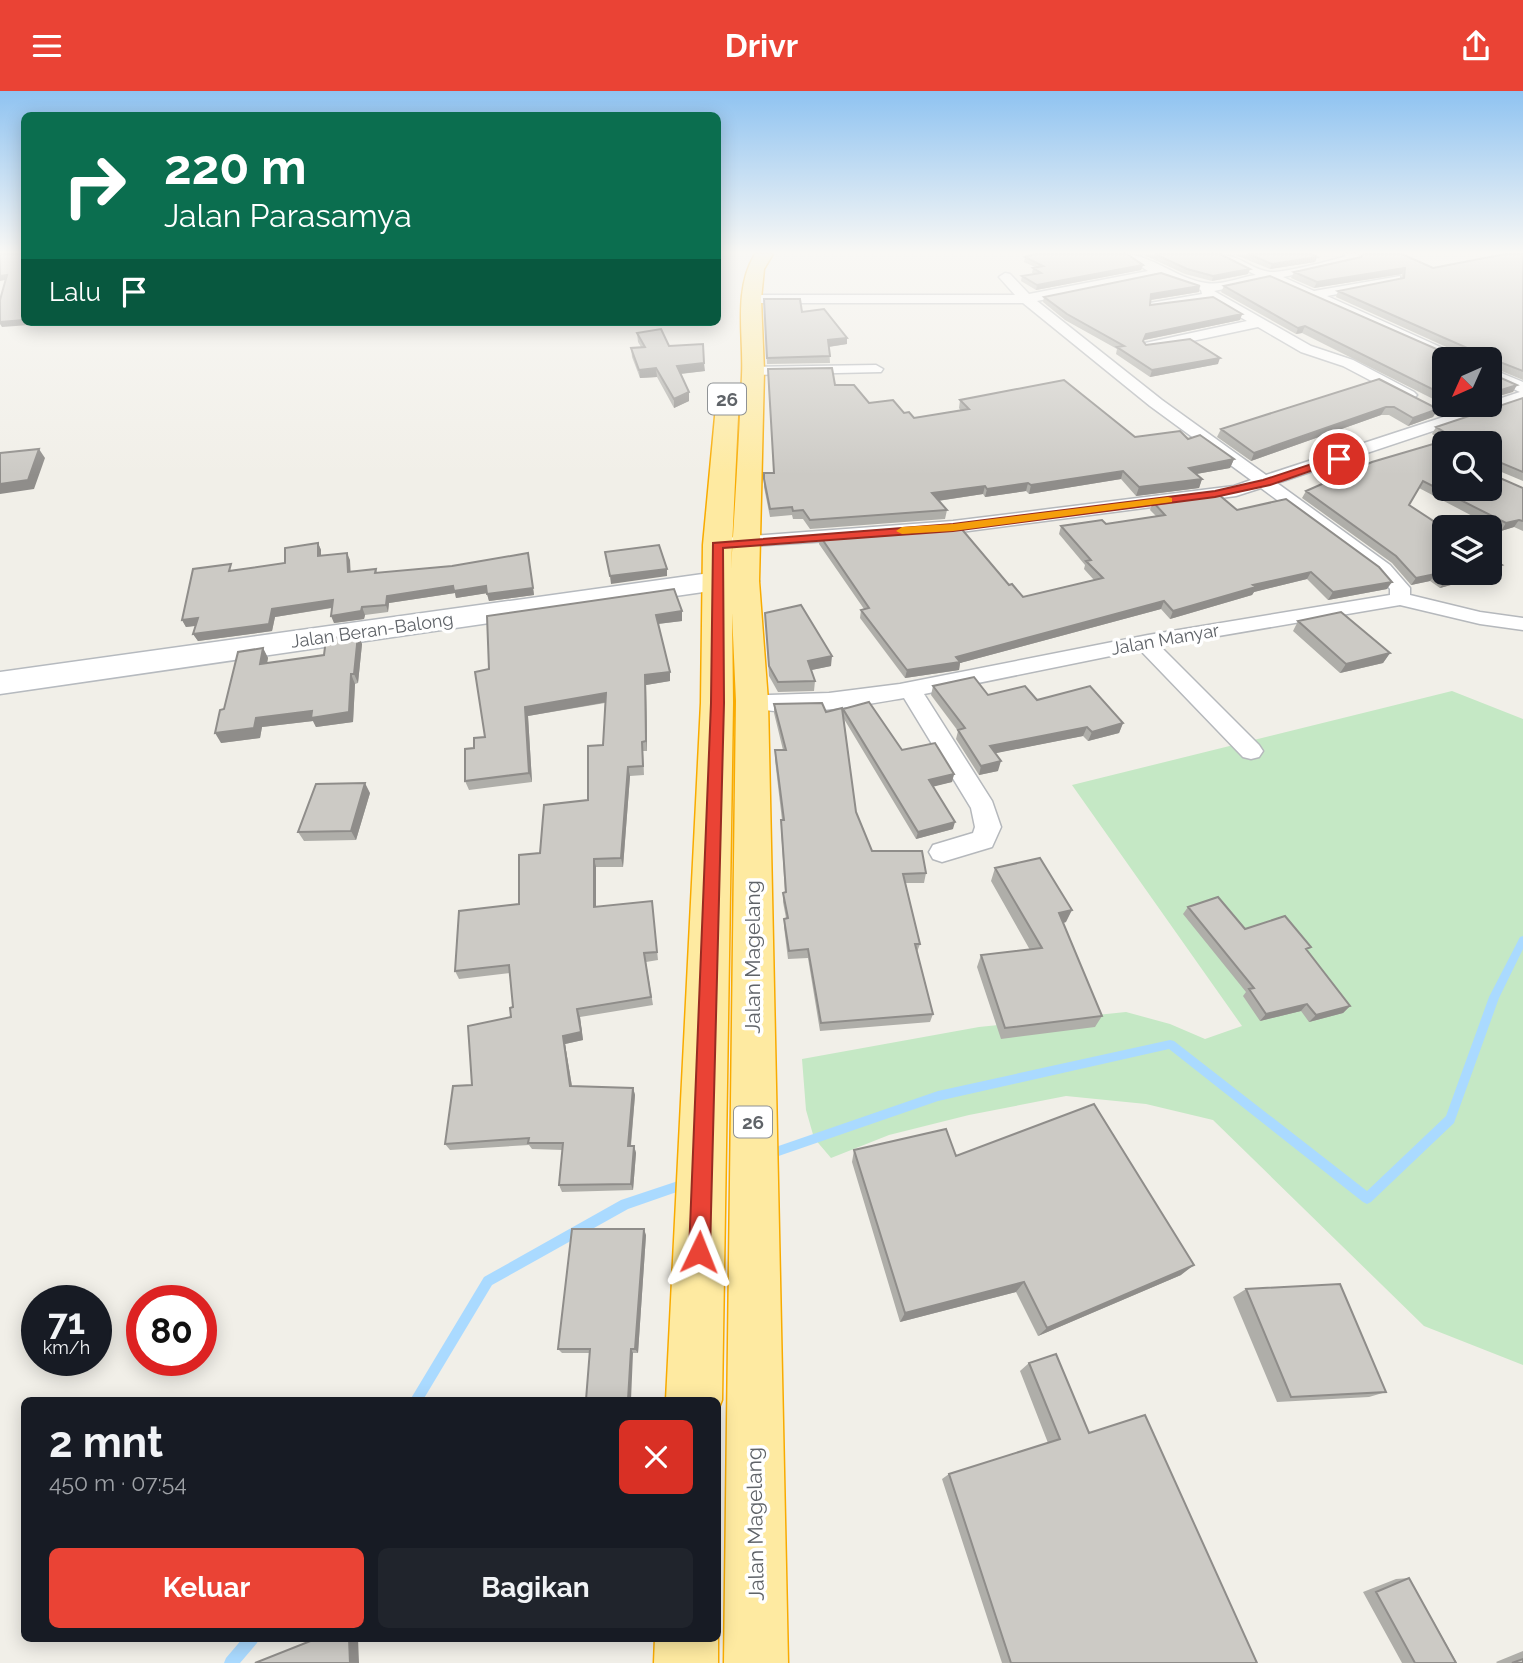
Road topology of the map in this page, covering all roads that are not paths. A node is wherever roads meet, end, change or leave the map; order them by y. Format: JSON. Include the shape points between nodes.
{"nodes":[{"id":1,"x":732,"y":327,"type":"edge"},
{"id":2,"x":752,"y":327,"type":"edge"},
{"id":3,"x":1061,"y":327,"type":"edge"},
{"id":4,"x":1238,"y":327,"type":"edge"},
{"id":5,"x":1267,"y":327,"type":"edge"},
{"id":6,"x":1388,"y":327,"type":"edge"},
{"id":7,"x":1150,"y":346,"type":"edge"},
{"id":8,"x":1433,"y":347,"type":"edge"},
{"id":9,"x":876,"y":369,"type":"dead end"},
{"id":10,"x":753,"y":371,"type":"junction"},
{"id":11,"x":1502,"y":378,"type":"edge"},
{"id":12,"x":1523,"y":388,"type":"edge"},
{"id":13,"x":1523,"y":396,"type":"edge"},
{"id":14,"x":1453,"y":419,"type":"junction"},
{"id":15,"x":1413,"y":434,"type":"junction"},
{"id":16,"x":1432,"y":444,"type":"edge"},
{"id":17,"x":1266,"y":483,"type":"junction"},
{"id":18,"x":732,"y":562,"type":"junction"},
{"id":19,"x":1400,"y":599,"type":"junction"},
{"id":20,"x":1523,"y":624,"type":"edge"},
{"id":21,"x":1145,"y":643,"type":"junction"},
{"id":22,"x":0,"y":683,"type":"edge"},
{"id":23,"x":909,"y":688,"type":"junction"},
{"id":24,"x":752,"y":701,"type":"junction"},
{"id":25,"x":1251,"y":751,"type":"dead end"},
{"id":26,"x":942,"y":852,"type":"dead end"},
{"id":27,"x":694,"y":1397,"type":"edge"},
{"id":28,"x":687,"y":1642,"type":"edge"},
{"id":29,"x":686,"y":1663,"type":"edge"},
{"id":30,"x":756,"y":1663,"type":"edge"}],
"edges":[{"from":1,"to":18,"type":"highway","name":"Jalan Magelang","number":"26"},
{"from":2,"to":10,"type":"highway","name":"Jalan Magelang","number":"26"},
{"from":3,"to":17,"type":"street"},
{"from":4,"to":7,"type":"street"},
{"from":5,"to":14,"type":"street","via":[[1306,349],[1348,363]]},
{"from":6,"to":8,"type":"street"},
{"from":9,"to":10,"type":"street"},
{"from":10,"to":18,"type":"highway","name":"Jalan Magelang","number":"26"},
{"from":11,"to":12,"type":"street"},
{"from":13,"to":14,"type":"street"},
{"from":14,"to":15,"type":"street"},
{"from":15,"to":16,"type":"street"},
{"from":15,"to":17,"type":"street"},
{"from":17,"to":18,"type":"street"},
{"from":17,"to":19,"type":"street","via":[[1383,569],[1401,588]]},
{"from":18,"to":22,"type":"main road","name":"Jalan Beran-Balong"},
{"from":18,"to":24,"type":"highway","name":"Jalan Magelang","number":"26"},
{"from":18,"to":27,"type":"highway","name":"Jalan Magelang","number":"26","via":[[717,703]]},
{"from":19,"to":20,"type":"street"},
{"from":19,"to":21,"type":"street","name":"Jalan Manyar"},
{"from":21,"to":23,"type":"street","name":"Jalan Manyar"},
{"from":21,"to":25,"type":"street"},
{"from":23,"to":24,"type":"street","name":"Jalan Manyar","via":[[792,705]]},
{"from":23,"to":26,"type":"street","via":[[983,807],[988,827],[983,840]]},
{"from":24,"to":30,"type":"highway","name":"Jalan Magelang","number":"26"},
{"from":28,"to":29,"type":"highway"}]}
